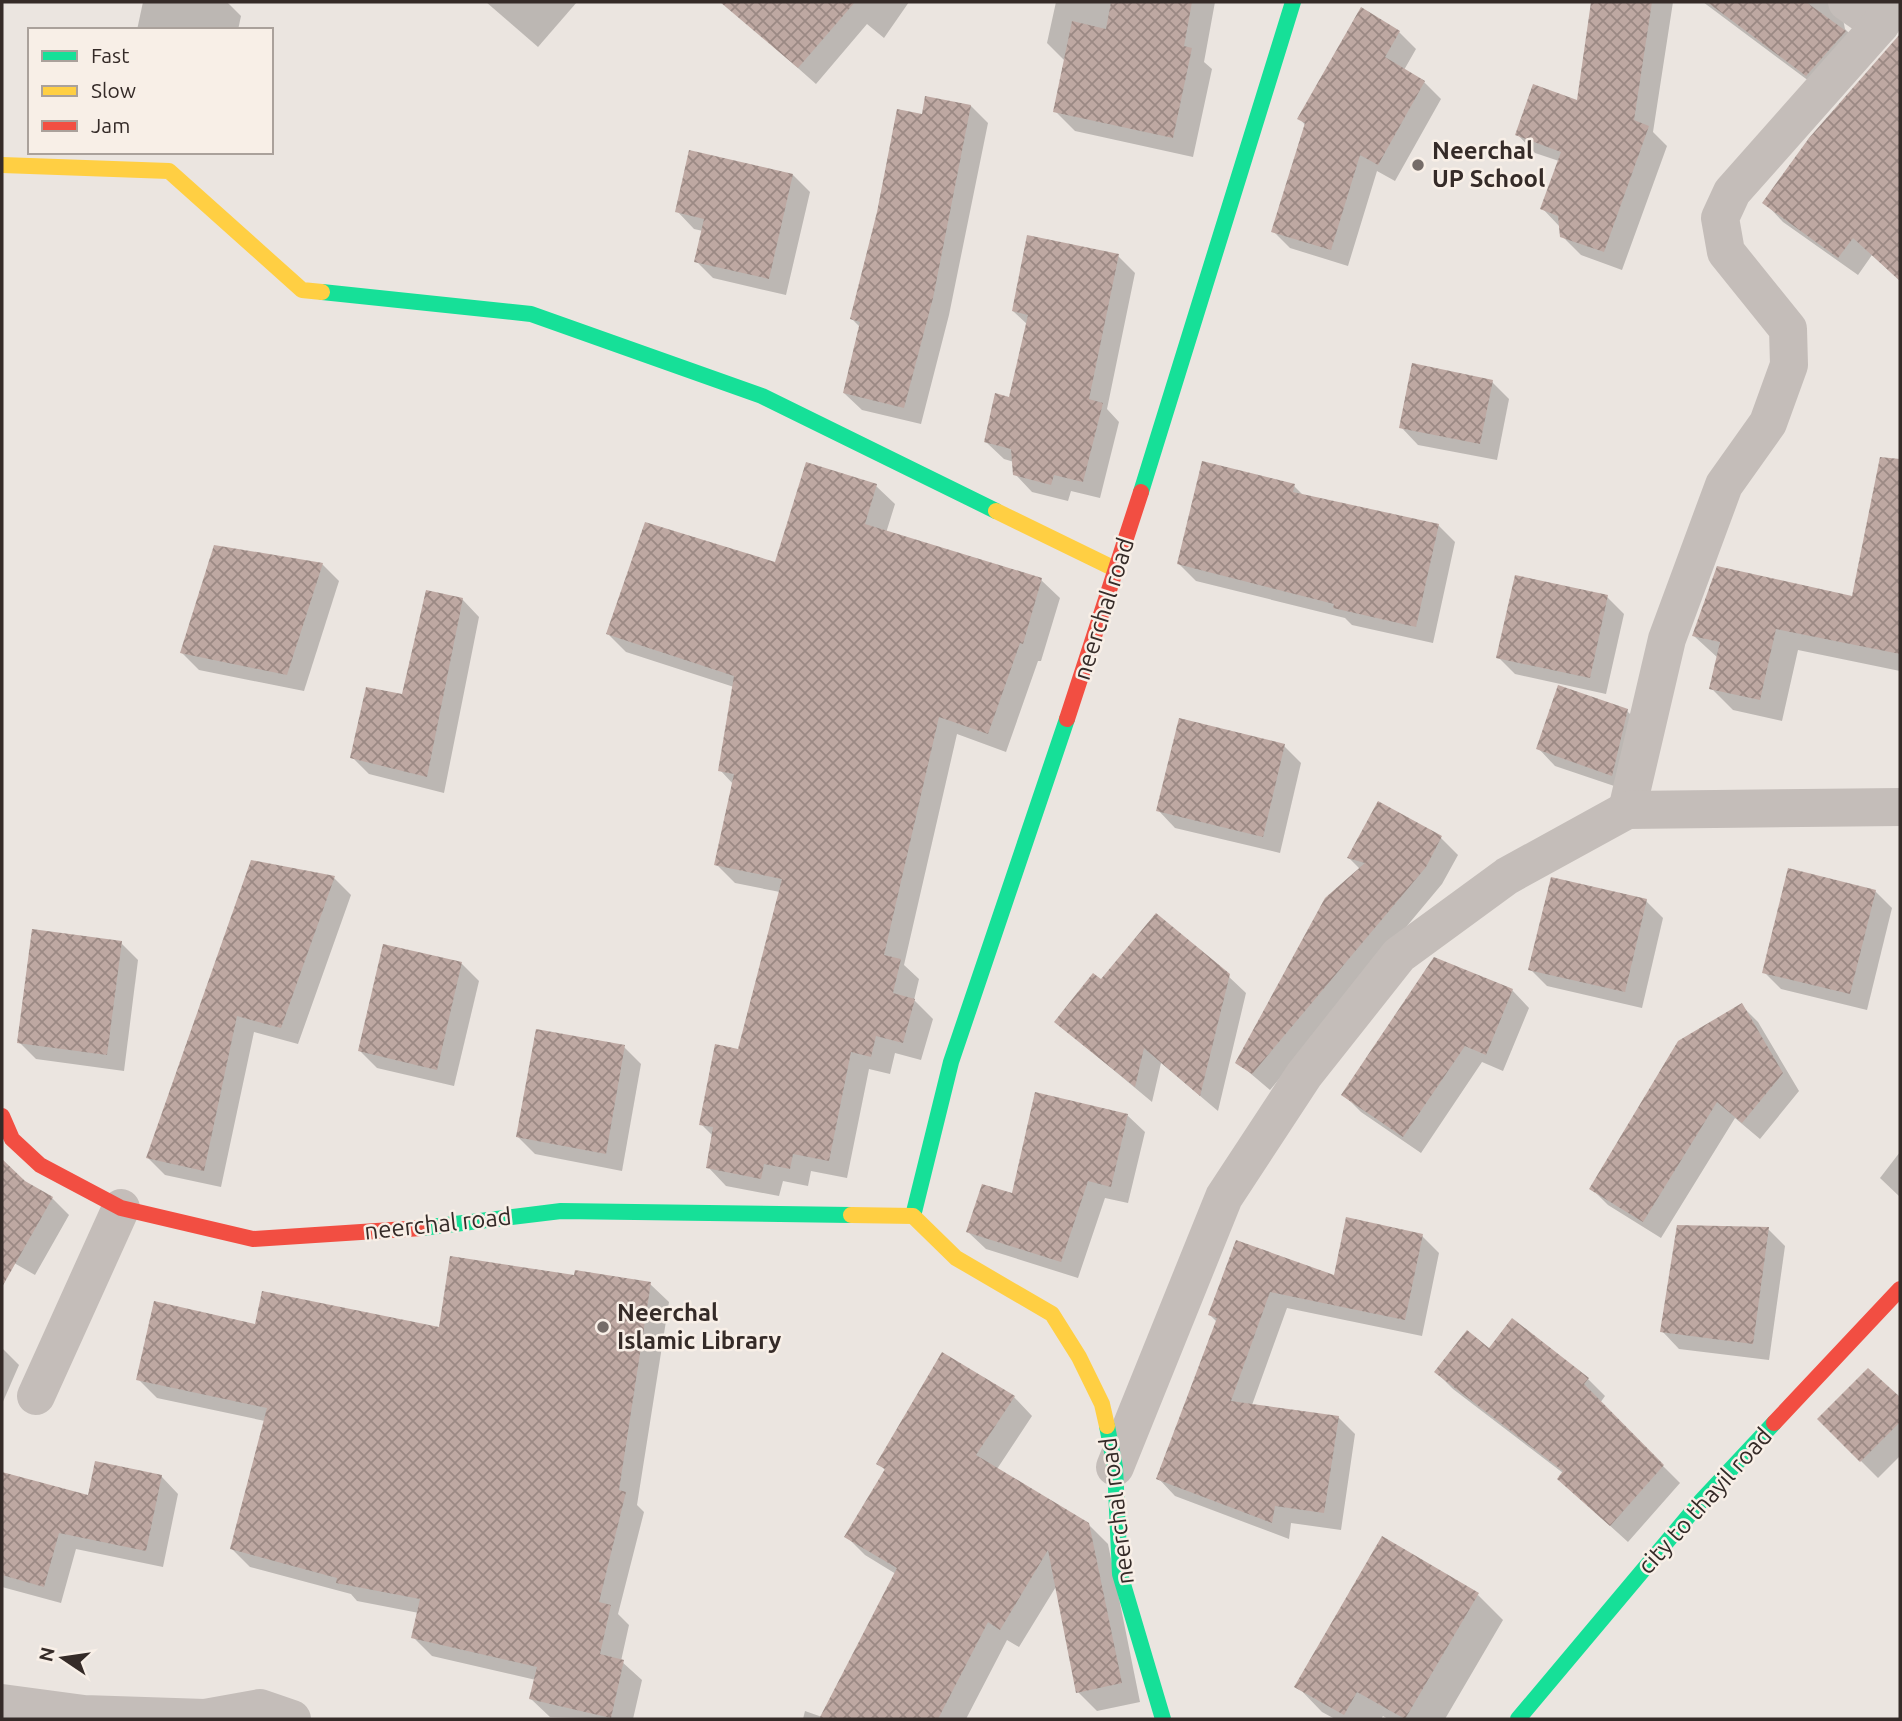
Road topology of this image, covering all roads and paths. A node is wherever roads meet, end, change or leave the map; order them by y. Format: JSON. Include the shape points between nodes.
{"nodes":[{"id":1,"x":1293,"y":2,"type":"edge"},
{"id":2,"x":1847,"y":2,"type":"edge"},
{"id":3,"x":1888,"y":13,"type":"edge"},
{"id":4,"x":2,"y":165,"type":"edge"},
{"id":5,"x":1117,"y":570,"type":"junction"},
{"id":6,"x":1900,"y":807,"type":"edge"},
{"id":7,"x":1627,"y":810,"type":"junction"},
{"id":8,"x":2,"y":1116,"type":"edge"},
{"id":9,"x":121,"y":1208,"type":"junction"},
{"id":10,"x":913,"y":1216,"type":"junction"},
{"id":11,"x":1900,"y":1289,"type":"edge"},
{"id":12,"x":36,"y":1396,"type":"dead end"},
{"id":13,"x":1115,"y":1467,"type":"junction"},
{"id":14,"x":2,"y":1703,"type":"edge"},
{"id":15,"x":233,"y":1716,"type":"edge"},
{"id":16,"x":292,"y":1719,"type":"edge"},
{"id":17,"x":1163,"y":1719,"type":"edge"},
{"id":18,"x":1518,"y":1719,"type":"edge"}],
"edges":[{"from":1,"to":5,"type":"street","name":"neerchal road"},
{"from":2,"to":3,"type":"street"},
{"from":3,"to":7,"type":"street","via":[[1732,192],[1720,218],[1726,252],[1788,328],[1789,365],[1768,423],[1724,485],[1667,639]]},
{"from":4,"to":5,"type":"street","via":[[169,171],[302,290],[531,314],[762,396]]},
{"from":5,"to":10,"type":"street","name":"neerchal road","via":[[951,1062]]},
{"from":6,"to":7,"type":"street"},
{"from":7,"to":13,"type":"street","via":[[1507,876],[1399,955],[1312,1064],[1224,1197]]},
{"from":8,"to":9,"type":"street","name":"neerchal road","via":[[12,1139],[40,1165]]},
{"from":9,"to":10,"type":"street","name":"neerchal road","via":[[253,1239],[418,1228],[561,1211]]},
{"from":9,"to":12,"type":"street"},
{"from":10,"to":13,"type":"street","name":"neerchal road","via":[[956,1258],[1052,1314],[1102,1404]]},
{"from":11,"to":18,"type":"street","name":"city to thayil road","via":[[1702,1500]]},
{"from":13,"to":17,"type":"street","name":"neerchal road","via":[[1120,1574]]},
{"from":14,"to":15,"type":"street","via":[[84,1714]]},
{"from":15,"to":16,"type":"street","via":[[260,1707]]}]}
